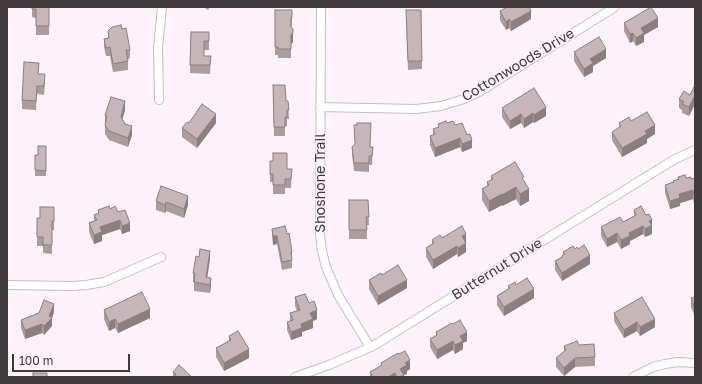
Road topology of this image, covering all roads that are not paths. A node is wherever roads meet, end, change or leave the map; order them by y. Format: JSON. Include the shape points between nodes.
{"nodes":[{"id":1,"x":162,"y":7,"type":"edge"},
{"id":2,"x":321,"y":7,"type":"edge"},
{"id":3,"x":615,"y":7,"type":"edge"},
{"id":4,"x":160,"y":100,"type":"dead end"},
{"id":5,"x":320,"y":107,"type":"junction"},
{"id":6,"x":695,"y":150,"type":"edge"},
{"id":7,"x":161,"y":257,"type":"dead end"},
{"id":8,"x":7,"y":285,"type":"edge"},
{"id":9,"x":370,"y":347,"type":"junction"},
{"id":10,"x":695,"y":363,"type":"edge"},
{"id":11,"x":295,"y":377,"type":"edge"},
{"id":12,"x":633,"y":377,"type":"edge"}],
"edges":[{"from":1,"to":4,"type":"street","via":[[158,48]]},
{"from":2,"to":5,"type":"street","name":"Shoshone Trail"},
{"from":3,"to":5,"type":"street","name":"Cottonwoods Drive","via":[[464,99],[416,109]]},
{"from":5,"to":9,"type":"street","name":"Shoshone Trail","via":[[322,251],[328,274],[338,296]]},
{"from":6,"to":9,"type":"street","name":"Butternut Drive"},
{"from":7,"to":8,"type":"street","via":[[104,282],[73,286]]},
{"from":9,"to":11,"type":"street","name":"Butternut Drive"},
{"from":10,"to":12,"type":"street","via":[[665,364]]}]}
